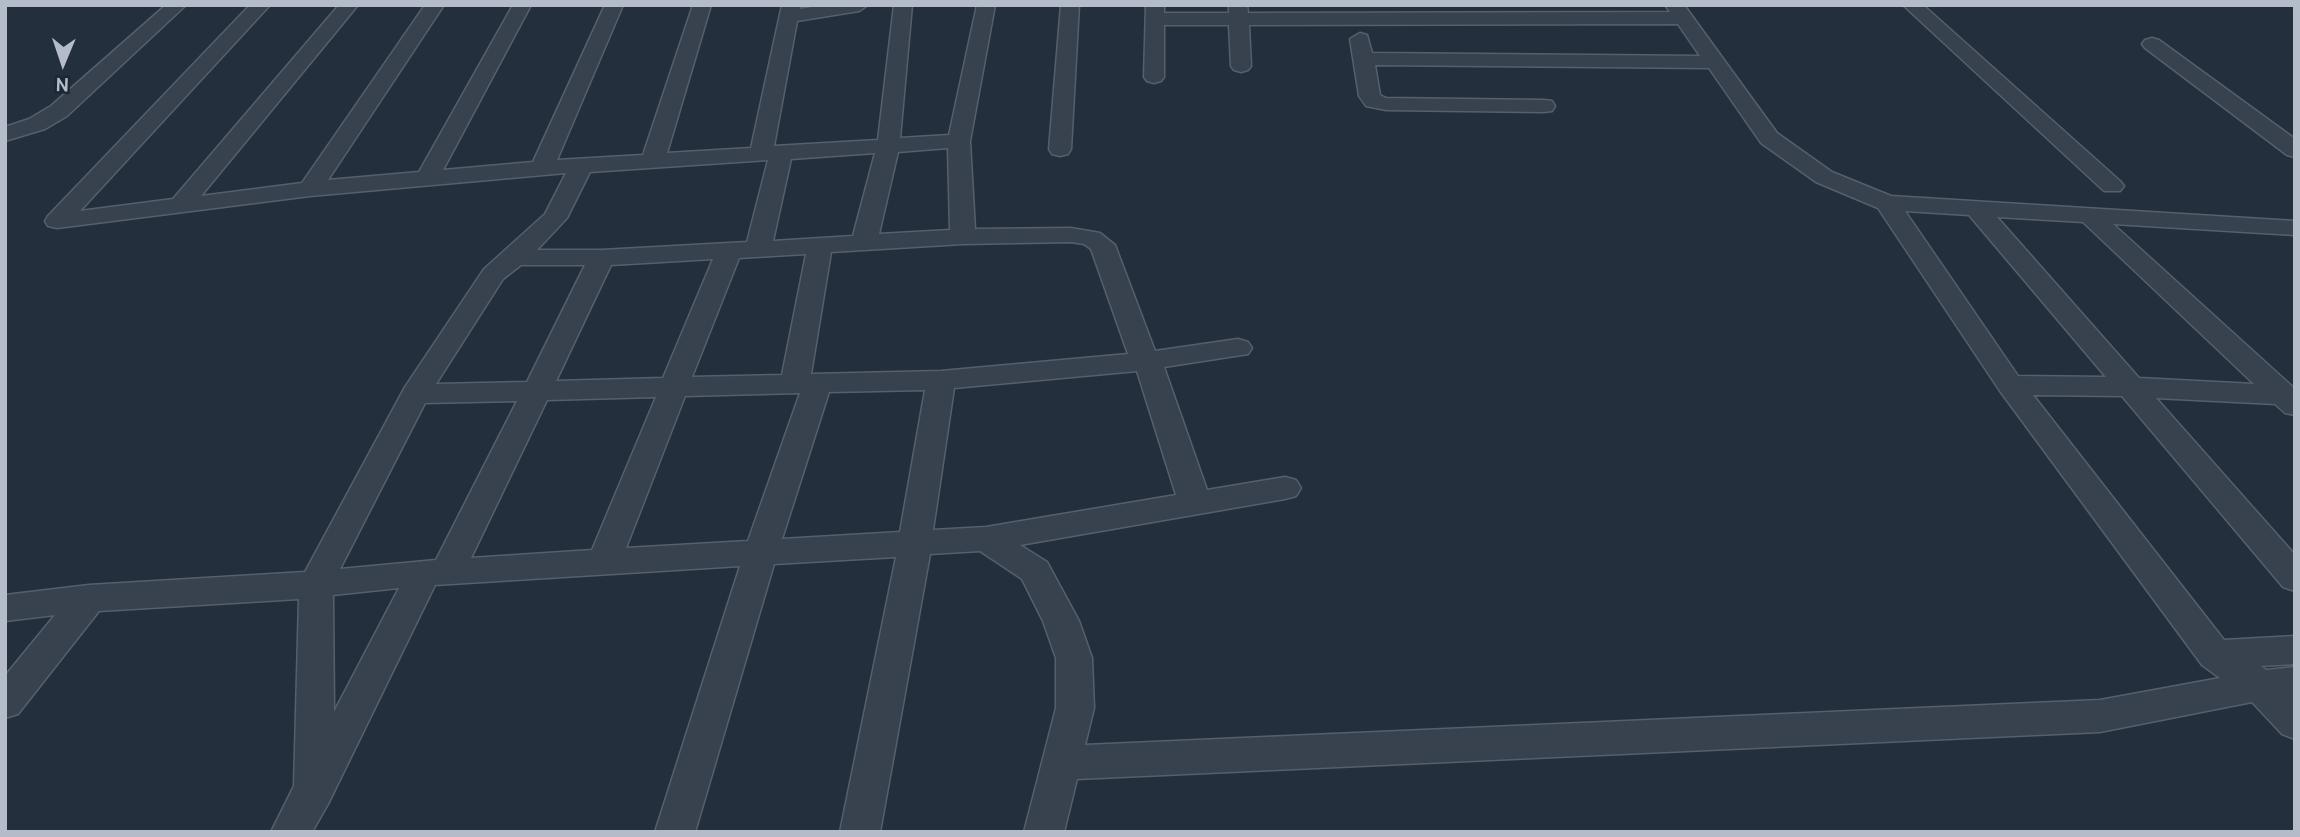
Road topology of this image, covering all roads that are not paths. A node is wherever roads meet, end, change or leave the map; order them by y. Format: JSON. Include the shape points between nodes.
{"nodes":[{"id":1,"x":177,"y":5,"type":"edge"},
{"id":2,"x":261,"y":5,"type":"edge"},
{"id":3,"x":349,"y":5,"type":"edge"},
{"id":4,"x":435,"y":5,"type":"edge"},
{"id":5,"x":522,"y":5,"type":"edge"},
{"id":6,"x":614,"y":5,"type":"edge"},
{"id":7,"x":702,"y":5,"type":"edge"},
{"id":8,"x":859,"y":5,"type":"edge"},
{"id":9,"x":904,"y":5,"type":"edge"},
{"id":10,"x":986,"y":5,"type":"edge"},
{"id":11,"x":1070,"y":5,"type":"edge"},
{"id":12,"x":1912,"y":5,"type":"edge"},
{"id":13,"x":789,"y":11,"type":"edge"},
{"id":14,"x":1564,"y":11,"type":"edge"},
{"id":15,"x":1679,"y":11,"type":"edge"},
{"id":16,"x":1155,"y":12,"type":"edge"},
{"id":17,"x":1238,"y":12,"type":"edge"},
{"id":18,"x":1352,"y":12,"type":"edge"},
{"id":19,"x":2152,"y":44,"type":"dead end"},
{"id":20,"x":1365,"y":59,"type":"junction"},
{"id":21,"x":1590,"y":61,"type":"junction"},
{"id":22,"x":1715,"y":62,"type":"junction"},
{"id":23,"x":1241,"y":66,"type":"dead end"},
{"id":24,"x":1154,"y":77,"type":"dead end"},
{"id":25,"x":1544,"y":106,"type":"dead end"},
{"id":26,"x":5,"y":134,"type":"edge"},
{"id":27,"x":959,"y":141,"type":"junction"},
{"id":28,"x":888,"y":146,"type":"junction"},
{"id":29,"x":1060,"y":149,"type":"dead end"},
{"id":30,"x":2295,"y":150,"type":"edge"},
{"id":31,"x":771,"y":153,"type":"junction"},
{"id":32,"x":653,"y":160,"type":"junction"},
{"id":33,"x":582,"y":165,"type":"junction"},
{"id":34,"x":542,"y":168,"type":"junction"},
{"id":35,"x":427,"y":178,"type":"junction"},
{"id":36,"x":2112,"y":186,"type":"dead end"},
{"id":37,"x":310,"y":189,"type":"junction"},
{"id":38,"x":1887,"y":203,"type":"junction"},
{"id":39,"x":180,"y":206,"type":"junction"},
{"id":40,"x":1977,"y":209,"type":"junction"},
{"id":41,"x":2090,"y":216,"type":"junction"},
{"id":42,"x":2295,"y":228,"type":"edge"},
{"id":43,"x":963,"y":237,"type":"junction"},
{"id":44,"x":864,"y":243,"type":"junction"},
{"id":45,"x":820,"y":245,"type":"junction"},
{"id":46,"x":744,"y":250,"type":"junction"},
{"id":47,"x":515,"y":257,"type":"junction"},
{"id":48,"x":602,"y":258,"type":"junction"},
{"id":49,"x":1238,"y":348,"type":"dead end"},
{"id":50,"x":1147,"y":362,"type":"junction"},
{"id":51,"x":941,"y":380,"type":"junction"},
{"id":52,"x":807,"y":383,"type":"junction"},
{"id":53,"x":2010,"y":385,"type":"junction"},
{"id":54,"x":674,"y":386,"type":"junction"},
{"id":55,"x":2130,"y":387,"type":"junction"},
{"id":56,"x":539,"y":389,"type":"junction"},
{"id":57,"x":415,"y":394,"type":"junction"},
{"id":58,"x":2289,"y":400,"type":"edge"},
{"id":59,"x":1285,"y":488,"type":"dead end"},
{"id":60,"x":1195,"y":503,"type":"junction"},
{"id":61,"x":986,"y":539,"type":"junction"},
{"id":62,"x":915,"y":543,"type":"junction"},
{"id":63,"x":761,"y":553,"type":"junction"},
{"id":64,"x":604,"y":563,"type":"junction"},
{"id":65,"x":435,"y":573,"type":"junction"},
{"id":66,"x":2295,"y":578,"type":"edge"},
{"id":67,"x":316,"y":583,"type":"junction"},
{"id":68,"x":89,"y":598,"type":"junction"},
{"id":69,"x":5,"y":608,"type":"edge"},
{"id":70,"x":2295,"y":650,"type":"edge"},
{"id":71,"x":2216,"y":655,"type":"junction"},
{"id":72,"x":2277,"y":683,"type":"edge"},
{"id":73,"x":5,"y":703,"type":"edge"},
{"id":74,"x":2295,"y":723,"type":"edge"},
{"id":75,"x":1061,"y":763,"type":"junction"},
{"id":76,"x":314,"y":792,"type":"junction"},
{"id":77,"x":292,"y":832,"type":"edge"},
{"id":78,"x":675,"y":832,"type":"edge"},
{"id":79,"x":860,"y":832,"type":"edge"},
{"id":80,"x":1044,"y":832,"type":"edge"}],
"edges":[{"from":1,"to":26,"type":"street","via":[[59,111]]},
{"from":2,"to":39,"type":"street","via":[[57,221]]},
{"from":3,"to":39,"type":"street"},
{"from":4,"to":37,"type":"street"},
{"from":5,"to":35,"type":"street"},
{"from":6,"to":34,"type":"street"},
{"from":7,"to":32,"type":"street"},
{"from":8,"to":13,"type":"street"},
{"from":9,"to":28,"type":"street"},
{"from":10,"to":27,"type":"street"},
{"from":11,"to":29,"type":"street"},
{"from":12,"to":36,"type":"street"},
{"from":13,"to":31,"type":"street"},
{"from":14,"to":15,"type":"street"},
{"from":14,"to":18,"type":"street"},
{"from":14,"to":21,"type":"street"},
{"from":15,"to":22,"type":"street"},
{"from":16,"to":17,"type":"street"},
{"from":16,"to":24,"type":"street"},
{"from":17,"to":18,"type":"street"},
{"from":17,"to":23,"type":"street"},
{"from":18,"to":20,"type":"street"},
{"from":19,"to":30,"type":"street"},
{"from":20,"to":21,"type":"street"},
{"from":20,"to":25,"type":"street","via":[[1374,101]]},
{"from":21,"to":22,"type":"street"},
{"from":22,"to":38,"type":"street","via":[[1769,138],[1824,177]]},
{"from":27,"to":28,"type":"street"},
{"from":27,"to":43,"type":"street"},
{"from":28,"to":31,"type":"street"},
{"from":28,"to":44,"type":"street"},
{"from":31,"to":32,"type":"street"},
{"from":31,"to":46,"type":"street"},
{"from":32,"to":33,"type":"street"},
{"from":33,"to":34,"type":"street"},
{"from":33,"to":47,"type":"street","via":[[555,218]]},
{"from":34,"to":35,"type":"street"},
{"from":35,"to":37,"type":"street"},
{"from":37,"to":39,"type":"street"},
{"from":38,"to":40,"type":"street"},
{"from":38,"to":53,"type":"street"},
{"from":40,"to":41,"type":"street"},
{"from":40,"to":55,"type":"street"},
{"from":41,"to":42,"type":"street"},
{"from":41,"to":58,"type":"street"},
{"from":43,"to":44,"type":"street"},
{"from":43,"to":50,"type":"street","via":[[1071,235],[1102,245]]},
{"from":44,"to":45,"type":"street"},
{"from":45,"to":46,"type":"street"},
{"from":45,"to":52,"type":"street"},
{"from":46,"to":48,"type":"street"},
{"from":46,"to":54,"type":"street"},
{"from":47,"to":48,"type":"street"},
{"from":47,"to":57,"type":"street","via":[[493,274]]},
{"from":48,"to":56,"type":"street"},
{"from":49,"to":50,"type":"street"},
{"from":50,"to":51,"type":"street"},
{"from":50,"to":60,"type":"street"},
{"from":51,"to":52,"type":"street"},
{"from":51,"to":62,"type":"street"},
{"from":52,"to":54,"type":"street"},
{"from":52,"to":63,"type":"street"},
{"from":53,"to":55,"type":"street"},
{"from":53,"to":71,"type":"street"},
{"from":54,"to":56,"type":"street"},
{"from":54,"to":64,"type":"street"},
{"from":55,"to":58,"type":"street"},
{"from":55,"to":66,"type":"street"},
{"from":56,"to":57,"type":"street"},
{"from":56,"to":65,"type":"street"},
{"from":57,"to":67,"type":"street"},
{"from":59,"to":60,"type":"street"},
{"from":60,"to":61,"type":"street"},
{"from":61,"to":62,"type":"street"},
{"from":61,"to":75,"type":"street","via":[[1035,571],[1074,658],[1075,708]]},
{"from":62,"to":63,"type":"street"},
{"from":62,"to":79,"type":"street"},
{"from":63,"to":64,"type":"street"},
{"from":63,"to":78,"type":"street"},
{"from":64,"to":65,"type":"street"},
{"from":65,"to":67,"type":"street"},
{"from":65,"to":76,"type":"street"},
{"from":67,"to":68,"type":"street"},
{"from":67,"to":76,"type":"street"},
{"from":68,"to":69,"type":"street"},
{"from":68,"to":73,"type":"street"},
{"from":70,"to":71,"type":"street"},
{"from":71,"to":72,"type":"street"},
{"from":72,"to":74,"type":"street"},
{"from":72,"to":75,"type":"street","via":[[2100,716]]},
{"from":75,"to":80,"type":"street"},
{"from":76,"to":77,"type":"street"}]}
